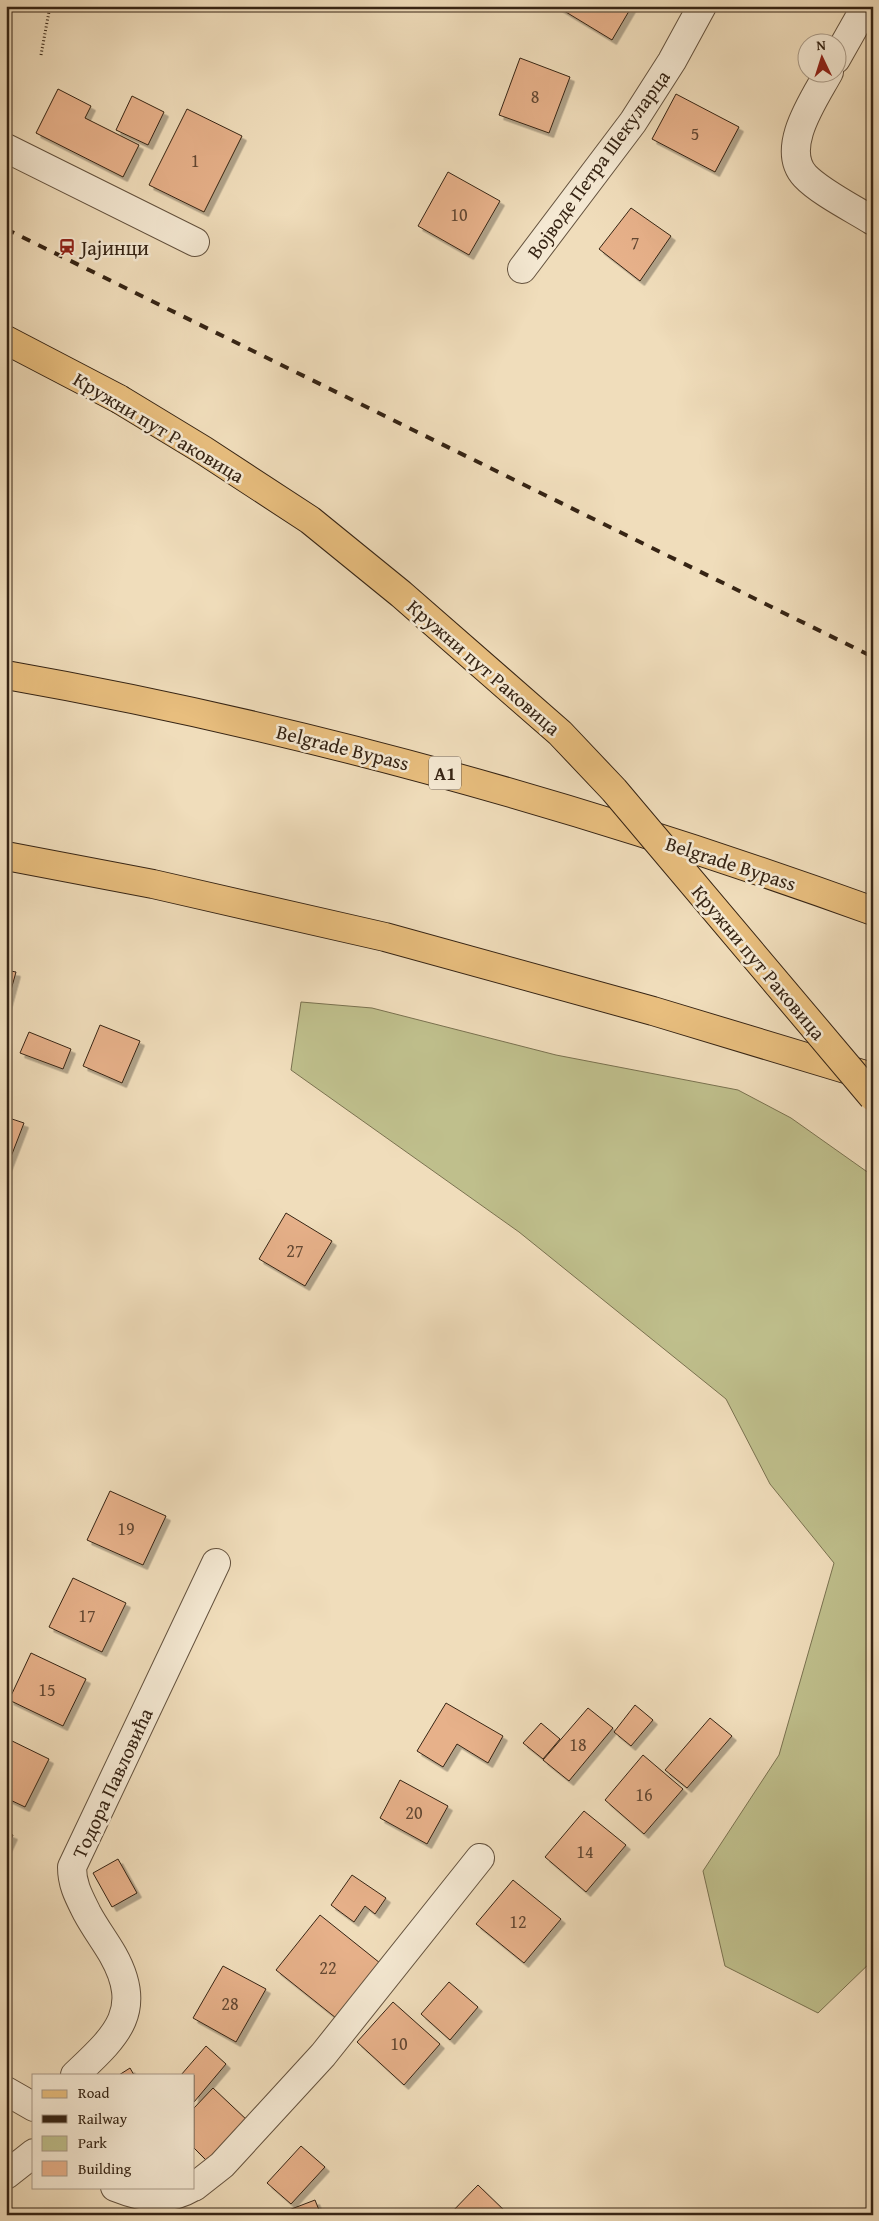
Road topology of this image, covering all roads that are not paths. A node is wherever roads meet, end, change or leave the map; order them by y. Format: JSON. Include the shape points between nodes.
{"nodes":[{"id":1,"x":702,"y":6,"type":"edge"},
{"id":2,"x":866,"y":6,"type":"edge"},
{"id":3,"x":846,"y":41,"type":"edge"},
{"id":4,"x":824,"y":82,"type":"edge"},
{"id":5,"x":6,"y":148,"type":"edge"},
{"id":6,"x":873,"y":221,"type":"edge"},
{"id":7,"x":195,"y":242,"type":"dead end"},
{"id":8,"x":522,"y":269,"type":"dead end"},
{"id":9,"x":6,"y":340,"type":"edge"},
{"id":10,"x":6,"y":674,"type":"edge"},
{"id":11,"x":6,"y":856,"type":"edge"},
{"id":12,"x":873,"y":911,"type":"edge"},
{"id":13,"x":873,"y":1077,"type":"edge"},
{"id":14,"x":873,"y":1097,"type":"edge"},
{"id":15,"x":216,"y":1563,"type":"dead end"},
{"id":16,"x":480,"y":1858,"type":"dead end"},
{"id":17,"x":76,"y":2074,"type":"edge"},
{"id":18,"x":6,"y":2091,"type":"edge"},
{"id":19,"x":32,"y":2106,"type":"edge"},
{"id":20,"x":32,"y":2155,"type":"edge"},
{"id":21,"x":6,"y":2175,"type":"edge"},
{"id":22,"x":195,"y":2185,"type":"edge"},
{"id":23,"x":118,"y":2188,"type":"edge"},
{"id":24,"x":191,"y":2188,"type":"edge"}],
"edges":[{"from":1,"to":8,"type":"street","name":"Војводе Петра Шекуларца","via":[[633,122]]},
{"from":2,"to":3,"type":"street"},
{"from":4,"to":6,"type":"street","via":[[801,124],[797,141],[799,167],[813,182]]},
{"from":5,"to":7,"type":"street"},
{"from":9,"to":14,"type":"main road","name":"Кружни пут Раковица","bridge":true,"via":[[119,400],[310,520],[492,671],[560,733],[614,790]]},
{"from":10,"to":12,"type":"main road","name":"Belgrade Bypass","number":"A1","via":[[187,711],[416,765],[766,872]]},
{"from":11,"to":13,"type":"main road","via":[[153,884],[385,937],[653,1011]]},
{"from":15,"to":17,"type":"street","name":"Тодора Павловића","via":[[72,1867],[72,1879],[79,1898],[114,1956],[123,1978],[128,2009],[114,2034]]},
{"from":16,"to":22,"type":"street","via":[[323,2056],[222,2165]]},
{"from":18,"to":19,"type":"street"},
{"from":20,"to":21,"type":"street"},
{"from":23,"to":24,"type":"street","via":[[156,2198],[177,2197]]}]}
